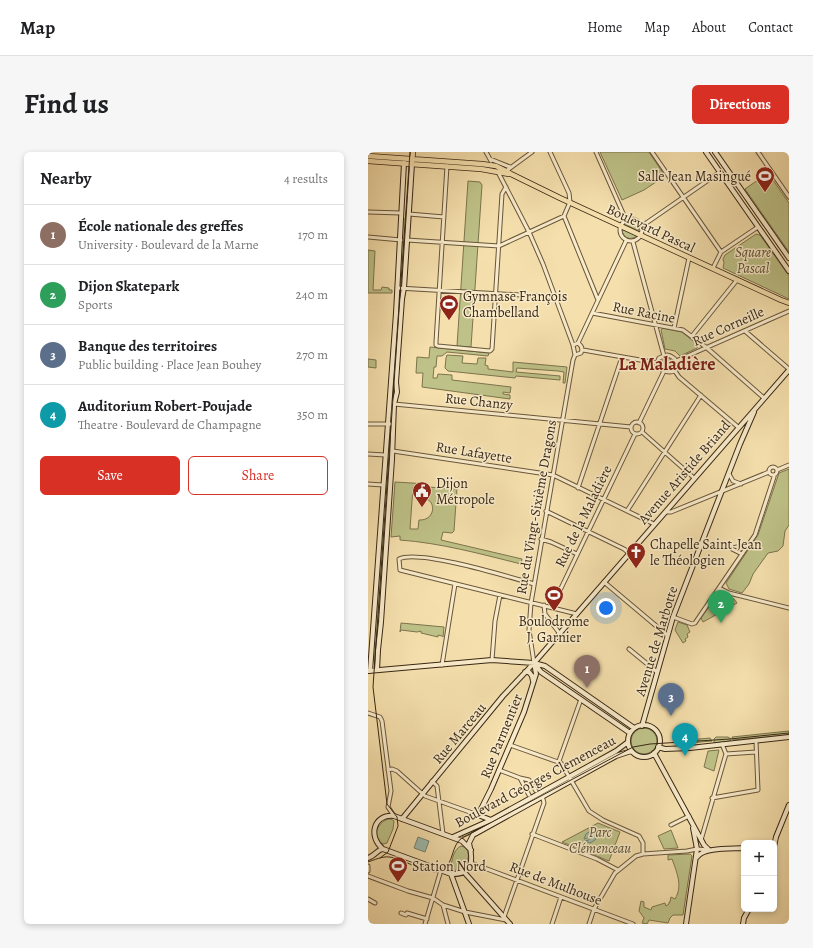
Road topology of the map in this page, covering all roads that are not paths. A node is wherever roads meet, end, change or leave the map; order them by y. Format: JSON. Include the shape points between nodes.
{"nodes":[{"id":1,"x":404,"y":152,"type":"edge"},
{"id":2,"x":413,"y":152,"type":"edge"},
{"id":3,"x":486,"y":152,"type":"edge"},
{"id":4,"x":532,"y":152,"type":"edge"},
{"id":5,"x":550,"y":152,"type":"edge"},
{"id":6,"x":596,"y":152,"type":"edge"},
{"id":7,"x":652,"y":152,"type":"edge"},
{"id":8,"x":706,"y":152,"type":"edge"},
{"id":9,"x":715,"y":152,"type":"edge"},
{"id":10,"x":760,"y":152,"type":"edge"},
{"id":11,"x":368,"y":156,"type":"edge"},
{"id":12,"x":490,"y":159,"type":"junction"},
{"id":13,"x":368,"y":161,"type":"edge"},
{"id":14,"x":404,"y":161,"type":"junction"},
{"id":15,"x":412,"y":162,"type":"junction"},
{"id":16,"x":488,"y":165,"type":"junction"},
{"id":17,"x":447,"y":166,"type":"junction"},
{"id":18,"x":496,"y":166,"type":"junction"},
{"id":19,"x":507,"y":170,"type":"junction"},
{"id":20,"x":498,"y":172,"type":"junction"},
{"id":21,"x":720,"y":172,"type":"junction"},
{"id":22,"x":506,"y":187,"type":"junction"},
{"id":23,"x":789,"y":196,"type":"edge"},
{"id":24,"x":683,"y":197,"type":"junction"},
{"id":25,"x":570,"y":202,"type":"junction"},
{"id":26,"x":368,"y":212,"type":"edge"},
{"id":27,"x":401,"y":213,"type":"junction"},
{"id":28,"x":409,"y":214,"type":"junction"},
{"id":29,"x":564,"y":216,"type":"junction"},
{"id":30,"x":444,"y":217,"type":"junction"},
{"id":31,"x":626,"y":220,"type":"junction"},
{"id":32,"x":762,"y":220,"type":"junction"},
{"id":33,"x":620,"y":225,"type":"junction"},
{"id":34,"x":642,"y":226,"type":"junction"},
{"id":35,"x":757,"y":226,"type":"junction"},
{"id":36,"x":529,"y":232,"type":"junction"},
{"id":37,"x":641,"y":236,"type":"junction"},
{"id":38,"x":368,"y":237,"type":"edge"},
{"id":39,"x":401,"y":240,"type":"junction"},
{"id":40,"x":407,"y":240,"type":"junction"},
{"id":41,"x":626,"y":241,"type":"junction"},
{"id":42,"x":442,"y":242,"type":"junction"},
{"id":43,"x":633,"y":242,"type":"junction"},
{"id":44,"x":499,"y":246,"type":"junction"},
{"id":45,"x":721,"y":252,"type":"junction"},
{"id":46,"x":689,"y":258,"type":"junction"},
{"id":47,"x":789,"y":258,"type":"edge"},
{"id":48,"x":713,"y":268,"type":"junction"},
{"id":49,"x":789,"y":271,"type":"edge"},
{"id":50,"x":737,"y":280,"type":"junction"},
{"id":51,"x":398,"y":288,"type":"junction"},
{"id":52,"x":404,"y":288,"type":"junction"},
{"id":53,"x":439,"y":290,"type":"junction"},
{"id":54,"x":495,"y":294,"type":"junction"},
{"id":55,"x":555,"y":298,"type":"junction"},
{"id":56,"x":598,"y":300,"type":"junction"},
{"id":57,"x":781,"y":300,"type":"junction"},
{"id":58,"x":789,"y":302,"type":"edge"},
{"id":59,"x":789,"y":306,"type":"edge"},
{"id":60,"x":789,"y":311,"type":"edge"},
{"id":61,"x":592,"y":313,"type":"junction"},
{"id":62,"x":656,"y":324,"type":"junction"},
{"id":63,"x":674,"y":328,"type":"junction"},
{"id":64,"x":745,"y":331,"type":"junction"},
{"id":65,"x":692,"y":336,"type":"junction"},
{"id":66,"x":578,"y":343,"type":"junction"},
{"id":67,"x":573,"y":345,"type":"junction"},
{"id":68,"x":707,"y":348,"type":"junction"},
{"id":69,"x":583,"y":350,"type":"junction"},
{"id":70,"x":575,"y":355,"type":"junction"},
{"id":71,"x":664,"y":356,"type":"junction"},
{"id":72,"x":622,"y":357,"type":"junction"},
{"id":73,"x":676,"y":361,"type":"junction"},
{"id":74,"x":657,"y":363,"type":"junction"},
{"id":75,"x":789,"y":369,"type":"edge"},
{"id":76,"x":664,"y":371,"type":"junction"},
{"id":77,"x":675,"y":371,"type":"junction"},
{"id":78,"x":701,"y":395,"type":"junction"},
{"id":79,"x":764,"y":398,"type":"junction"},
{"id":80,"x":394,"y":404,"type":"junction"},
{"id":81,"x":756,"y":408,"type":"junction"},
{"id":82,"x":562,"y":421,"type":"junction"},
{"id":83,"x":639,"y":423,"type":"junction"},
{"id":84,"x":368,"y":424,"type":"edge"},
{"id":85,"x":387,"y":424,"type":"junction"},
{"id":86,"x":393,"y":424,"type":"junction"},
{"id":87,"x":600,"y":424,"type":"junction"},
{"id":88,"x":631,"y":427,"type":"junction"},
{"id":89,"x":738,"y":427,"type":"junction"},
{"id":90,"x":642,"y":432,"type":"junction"},
{"id":91,"x":635,"y":434,"type":"junction"},
{"id":92,"x":744,"y":436,"type":"junction"},
{"id":93,"x":393,"y":451,"type":"junction"},
{"id":94,"x":664,"y":452,"type":"junction"},
{"id":95,"x":368,"y":454,"type":"edge"},
{"id":96,"x":385,"y":455,"type":"junction"},
{"id":97,"x":789,"y":465,"type":"edge"},
{"id":98,"x":777,"y":470,"type":"junction"},
{"id":99,"x":769,"y":472,"type":"junction"},
{"id":100,"x":729,"y":474,"type":"junction"},
{"id":101,"x":553,"y":475,"type":"junction"},
{"id":102,"x":774,"y":475,"type":"junction"},
{"id":103,"x":694,"y":478,"type":"junction"},
{"id":104,"x":368,"y":484,"type":"edge"},
{"id":105,"x":741,"y":484,"type":"junction"},
{"id":106,"x":383,"y":485,"type":"junction"},
{"id":107,"x":578,"y":488,"type":"junction"},
{"id":108,"x":721,"y":492,"type":"junction"},
{"id":109,"x":603,"y":500,"type":"junction"},
{"id":110,"x":546,"y":511,"type":"junction"},
{"id":111,"x":627,"y":511,"type":"junction"},
{"id":112,"x":665,"y":512,"type":"junction"},
{"id":113,"x":654,"y":524,"type":"junction"},
{"id":114,"x":588,"y":531,"type":"junction"},
{"id":115,"x":541,"y":540,"type":"junction"},
{"id":116,"x":732,"y":549,"type":"dead end"},
{"id":117,"x":629,"y":553,"type":"junction"},
{"id":118,"x":577,"y":554,"type":"junction"},
{"id":119,"x":742,"y":554,"type":"junction"},
{"id":120,"x":604,"y":582,"type":"junction"},
{"id":121,"x":455,"y":584,"type":"junction"},
{"id":122,"x":534,"y":584,"type":"junction"},
{"id":123,"x":719,"y":588,"type":"junction"},
{"id":124,"x":500,"y":595,"type":"junction"},
{"id":125,"x":530,"y":603,"type":"junction"},
{"id":126,"x":544,"y":606,"type":"junction"},
{"id":127,"x":552,"y":607,"type":"junction"},
{"id":128,"x":789,"y":608,"type":"edge"},
{"id":129,"x":577,"y":614,"type":"junction"},
{"id":130,"x":673,"y":616,"type":"junction"},
{"id":131,"x":560,"y":634,"type":"junction"},
{"id":132,"x":667,"y":635,"type":"junction"},
{"id":133,"x":629,"y":649,"type":"dead end"},
{"id":134,"x":492,"y":660,"type":"junction"},
{"id":135,"x":534,"y":663,"type":"junction"},
{"id":136,"x":442,"y":665,"type":"junction"},
{"id":137,"x":377,"y":670,"type":"junction"},
{"id":138,"x":369,"y":671,"type":"edge"},
{"id":139,"x":525,"y":672,"type":"junction"},
{"id":140,"x":657,"y":672,"type":"junction"},
{"id":141,"x":532,"y":683,"type":"junction"},
{"id":142,"x":584,"y":694,"type":"junction"},
{"id":143,"x":581,"y":699,"type":"junction"},
{"id":144,"x":368,"y":713,"type":"edge"},
{"id":145,"x":642,"y":726,"type":"junction"},
{"id":146,"x":634,"y":728,"type":"junction"},
{"id":147,"x":630,"y":733,"type":"junction"},
{"id":148,"x":789,"y":737,"type":"edge"},
{"id":149,"x":756,"y":741,"type":"junction"},
{"id":150,"x":628,"y":742,"type":"junction"},
{"id":151,"x":722,"y":744,"type":"junction"},
{"id":152,"x":510,"y":745,"type":"junction"},
{"id":153,"x":658,"y":747,"type":"junction"},
{"id":154,"x":631,"y":751,"type":"junction"},
{"id":155,"x":756,"y":752,"type":"junction"},
{"id":156,"x":654,"y":753,"type":"junction"},
{"id":157,"x":726,"y":754,"type":"junction"},
{"id":158,"x":559,"y":761,"type":"junction"},
{"id":159,"x":388,"y":770,"type":"junction"},
{"id":160,"x":499,"y":770,"type":"junction"},
{"id":161,"x":570,"y":776,"type":"junction"},
{"id":162,"x":520,"y":778,"type":"junction"},
{"id":163,"x":432,"y":781,"type":"junction"},
{"id":164,"x":573,"y":781,"type":"junction"},
{"id":165,"x":536,"y":792,"type":"dead end"},
{"id":166,"x":422,"y":794,"type":"junction"},
{"id":167,"x":529,"y":795,"type":"dead end"},
{"id":168,"x":712,"y":798,"type":"junction"},
{"id":169,"x":543,"y":799,"type":"dead end"},
{"id":170,"x":439,"y":801,"type":"junction"},
{"id":171,"x":789,"y":805,"type":"edge"},
{"id":172,"x":478,"y":815,"type":"junction"},
{"id":173,"x":394,"y":816,"type":"junction"},
{"id":174,"x":689,"y":816,"type":"junction"},
{"id":175,"x":402,"y":819,"type":"junction"},
{"id":176,"x":491,"y":820,"type":"junction"},
{"id":177,"x":693,"y":824,"type":"junction"},
{"id":178,"x":375,"y":825,"type":"junction"},
{"id":179,"x":671,"y":825,"type":"dead end"},
{"id":180,"x":369,"y":829,"type":"edge"},
{"id":181,"x":703,"y":831,"type":"junction"},
{"id":182,"x":697,"y":832,"type":"junction"},
{"id":183,"x":373,"y":834,"type":"junction"},
{"id":184,"x":443,"y":834,"type":"junction"},
{"id":185,"x":532,"y":834,"type":"junction"},
{"id":186,"x":695,"y":837,"type":"junction"},
{"id":187,"x":776,"y":837,"type":"junction"},
{"id":188,"x":453,"y":838,"type":"junction"},
{"id":189,"x":701,"y":840,"type":"junction"},
{"id":190,"x":774,"y":840,"type":"edge"},
{"id":191,"x":775,"y":840,"type":"edge"},
{"id":192,"x":741,"y":848,"type":"edge"},
{"id":193,"x":383,"y":849,"type":"junction"},
{"id":194,"x":697,"y":849,"type":"junction"},
{"id":195,"x":471,"y":850,"type":"junction"},
{"id":196,"x":709,"y":850,"type":"junction"},
{"id":197,"x":687,"y":851,"type":"junction"},
{"id":198,"x":643,"y":854,"type":"junction"},
{"id":199,"x":368,"y":858,"type":"edge"},
{"id":200,"x":696,"y":859,"type":"junction"},
{"id":201,"x":471,"y":863,"type":"junction"},
{"id":202,"x":368,"y":866,"type":"edge"},
{"id":203,"x":441,"y":870,"type":"junction"},
{"id":204,"x":618,"y":870,"type":"junction"},
{"id":205,"x":368,"y":871,"type":"edge"},
{"id":206,"x":464,"y":872,"type":"junction"},
{"id":207,"x":451,"y":874,"type":"junction"},
{"id":208,"x":368,"y":876,"type":"edge"},
{"id":209,"x":517,"y":880,"type":"junction"},
{"id":210,"x":561,"y":897,"type":"junction"},
{"id":211,"x":433,"y":898,"type":"junction"},
{"id":212,"x":368,"y":899,"type":"edge"},
{"id":213,"x":375,"y":903,"type":"dead end"},
{"id":214,"x":443,"y":905,"type":"junction"},
{"id":215,"x":594,"y":909,"type":"junction"},
{"id":216,"x":498,"y":910,"type":"junction"},
{"id":217,"x":465,"y":912,"type":"junction"},
{"id":218,"x":747,"y":912,"type":"edge"},
{"id":219,"x":401,"y":913,"type":"dead end"},
{"id":220,"x":493,"y":917,"type":"junction"},
{"id":221,"x":427,"y":919,"type":"junction"},
{"id":222,"x":507,"y":921,"type":"edge"},
{"id":223,"x":425,"y":924,"type":"edge"},
{"id":224,"x":448,"y":924,"type":"edge"},
{"id":225,"x":469,"y":924,"type":"edge"},
{"id":226,"x":552,"y":924,"type":"edge"},
{"id":227,"x":589,"y":924,"type":"edge"},
{"id":228,"x":633,"y":924,"type":"edge"},
{"id":229,"x":686,"y":924,"type":"edge"},
{"id":230,"x":743,"y":924,"type":"edge"}],
"edges":[{"from":1,"to":14,"type":"main road"},
{"from":2,"to":15,"type":"main road"},
{"from":3,"to":12,"type":"street"},
{"from":4,"to":19,"type":"street"},
{"from":5,"to":25,"type":"street","via":[[569,193]]},
{"from":6,"to":31,"type":"street"},
{"from":7,"to":24,"type":"street"},
{"from":8,"to":21,"type":"main road"},
{"from":9,"to":21,"type":"main road","via":[[724,168]]},
{"from":9,"to":32,"type":"main road"},
{"from":10,"to":23,"type":"street"},
{"from":11,"to":14,"type":"main road"},
{"from":12,"to":16,"type":"street"},
{"from":12,"to":18,"type":"street"},
{"from":12,"to":19,"type":"street","name":"Boulevard Pascal"},
{"from":13,"to":14,"type":"main road"},
{"from":14,"to":15,"type":"main road"},
{"from":14,"to":27,"type":"main road"},
{"from":15,"to":16,"type":"main road","name":"Boulevard Pascal"},
{"from":15,"to":17,"type":"main road","name":"Boulevard Pascal"},
{"from":15,"to":28,"type":"main road"},
{"from":16,"to":18,"type":"main road","name":"Boulevard Pascal"},
{"from":17,"to":20,"type":"main road","name":"Boulevard Pascal"},
{"from":17,"to":30,"type":"street"},
{"from":18,"to":19,"type":"main road","name":"Boulevard Pascal"},
{"from":19,"to":20,"type":"main road","name":"Boulevard Pascal"},
{"from":19,"to":25,"type":"main road","name":"Boulevard Pascal"},
{"from":20,"to":22,"type":"street"},
{"from":21,"to":24,"type":"street"},
{"from":21,"to":35,"type":"main road"},
{"from":22,"to":36,"type":"street"},
{"from":22,"to":44,"type":"street","via":[[502,194]]},
{"from":24,"to":34,"type":"street"},
{"from":24,"to":45,"type":"street"},
{"from":25,"to":29,"type":"street"},
{"from":25,"to":33,"type":"main road","name":"Boulevard Pascal"},
{"from":26,"to":27,"type":"street"},
{"from":27,"to":39,"type":"main road"},
{"from":28,"to":30,"type":"street"},
{"from":28,"to":40,"type":"main road"},
{"from":29,"to":36,"type":"street"},
{"from":29,"to":56,"type":"street"},
{"from":30,"to":42,"type":"street"},
{"from":31,"to":33,"type":"street"},
{"from":31,"to":34,"type":"street","via":[[635,219]]},
{"from":32,"to":35,"type":"main road"},
{"from":32,"to":47,"type":"main road"},
{"from":33,"to":37,"type":"main road","name":"Boulevard Pascal"},
{"from":33,"to":41,"type":"street","via":[[620,236]]},
{"from":34,"to":37,"type":"street"},
{"from":35,"to":45,"type":"street"},
{"from":35,"to":49,"type":"main road"},
{"from":36,"to":44,"type":"street"},
{"from":36,"to":55,"type":"street"},
{"from":37,"to":43,"type":"street"},
{"from":37,"to":46,"type":"main road","name":"Boulevard Pascal"},
{"from":38,"to":39,"type":"street"},
{"from":39,"to":51,"type":"main road"},
{"from":40,"to":42,"type":"street"},
{"from":40,"to":52,"type":"main road"},
{"from":41,"to":43,"type":"street"},
{"from":41,"to":56,"type":"street"},
{"from":42,"to":44,"type":"street"},
{"from":42,"to":53,"type":"street"},
{"from":43,"to":62,"type":"street"},
{"from":44,"to":54,"type":"street"},
{"from":45,"to":48,"type":"street"},
{"from":46,"to":48,"type":"main road","name":"Boulevard Pascal"},
{"from":46,"to":63,"type":"street"},
{"from":48,"to":50,"type":"main road","name":"Boulevard Pascal"},
{"from":50,"to":57,"type":"main road","name":"Boulevard Pascal"},
{"from":50,"to":65,"type":"street"},
{"from":51,"to":52,"type":"street"},
{"from":51,"to":85,"type":"main road"},
{"from":52,"to":53,"type":"street"},
{"from":52,"to":80,"type":"main road"},
{"from":53,"to":54,"type":"street"},
{"from":53,"to":54,"type":"street","via":[[436,345],[490,351]]},
{"from":54,"to":55,"type":"street"},
{"from":55,"to":67,"type":"street"},
{"from":56,"to":61,"type":"street"},
{"from":57,"to":58,"type":"main road","name":"Boulevard Pascal"},
{"from":57,"to":59,"type":"main road","name":"Boulevard Pascal"},
{"from":60,"to":64,"type":"street","name":"Rue Corneille"},
{"from":61,"to":62,"type":"street","name":"Rue Racine"},
{"from":61,"to":66,"type":"street"},
{"from":62,"to":63,"type":"street","name":"Rue Racine"},
{"from":62,"to":71,"type":"street"},
{"from":63,"to":65,"type":"street","name":"Rue Racine"},
{"from":64,"to":68,"type":"street","name":"Rue Corneille"},
{"from":64,"to":75,"type":"street"},
{"from":65,"to":68,"type":"street","name":"Rue Racine"},
{"from":66,"to":67,"type":"street"},
{"from":66,"to":69,"type":"street"},
{"from":67,"to":70,"type":"street"},
{"from":68,"to":73,"type":"street","name":"Rue Corneille"},
{"from":68,"to":79,"type":"street","name":"Rue Racine"},
{"from":69,"to":70,"type":"street","via":[[581,354]]},
{"from":69,"to":72,"type":"street"},
{"from":70,"to":82,"type":"street","name":"Rue du Vingt-Sixième Dragons"},
{"from":71,"to":73,"type":"street","via":[[671,356]]},
{"from":71,"to":74,"type":"street","via":[[659,358]]},
{"from":72,"to":74,"type":"street"},
{"from":72,"to":87,"type":"street"},
{"from":73,"to":77,"type":"street"},
{"from":74,"to":76,"type":"street"},
{"from":75,"to":79,"type":"main road","name":"Avenue Aristide Briand"},
{"from":76,"to":77,"type":"street"},
{"from":76,"to":83,"type":"street"},
{"from":77,"to":78,"type":"street"},
{"from":78,"to":89,"type":"street"},
{"from":78,"to":94,"type":"street"},
{"from":79,"to":81,"type":"main road","name":"Avenue Aristide Briand"},
{"from":80,"to":82,"type":"street","name":"Rue Chanzy"},
{"from":80,"to":86,"type":"main road"},
{"from":81,"to":89,"type":"main road","name":"Avenue Aristide Briand"},
{"from":81,"to":92,"type":"main road","name":"Avenue de Marbotte"},
{"from":82,"to":87,"type":"street","name":"Rue Chanzy"},
{"from":82,"to":101,"type":"street","name":"Rue du Vingt-Sixième Dragons"},
{"from":83,"to":88,"type":"street","via":[[634,423]]},
{"from":83,"to":90,"type":"street","via":[[643,426]]},
{"from":84,"to":85,"type":"street"},
{"from":85,"to":86,"type":"street"},
{"from":85,"to":96,"type":"main road"},
{"from":86,"to":93,"type":"main road"},
{"from":87,"to":88,"type":"street","name":"Rue Chanzy"},
{"from":87,"to":107,"type":"street"},
{"from":88,"to":91,"type":"street"},
{"from":89,"to":92,"type":"main road"},
{"from":89,"to":103,"type":"main road","name":"Avenue Aristide Briand"},
{"from":90,"to":91,"type":"street"},
{"from":90,"to":94,"type":"street"},
{"from":91,"to":109,"type":"street","name":"Rue de la Maladière"},
{"from":92,"to":100,"type":"main road","name":"Avenue de Marbotte"},
{"from":93,"to":101,"type":"street","name":"Rue Lafayette"},
{"from":93,"to":137,"type":"main road"},
{"from":94,"to":103,"type":"street"},
{"from":94,"to":111,"type":"street"},
{"from":95,"to":96,"type":"street"},
{"from":96,"to":106,"type":"main road"},
{"from":97,"to":98,"type":"street"},
{"from":98,"to":99,"type":"street","via":[[772,467]]},
{"from":98,"to":102,"type":"street"},
{"from":99,"to":102,"type":"street"},
{"from":99,"to":105,"type":"street"},
{"from":100,"to":105,"type":"street","via":[[733,480]]},
{"from":100,"to":108,"type":"main road","name":"Avenue de Marbotte"},
{"from":101,"to":107,"type":"street","name":"Rue Lafayette"},
{"from":101,"to":110,"type":"street","name":"Rue du Vingt-Sixième Dragons"},
{"from":102,"to":119,"type":"street","via":[[755,535]]},
{"from":103,"to":112,"type":"main road","name":"Avenue Aristide Briand"},
{"from":104,"to":106,"type":"street"},
{"from":105,"to":108,"type":"street"},
{"from":106,"to":138,"type":"main road"},
{"from":107,"to":109,"type":"street","name":"Rue Lafayette"},
{"from":108,"to":112,"type":"street","via":[[671,512]]},
{"from":108,"to":130,"type":"main road","name":"Avenue de Marbotte"},
{"from":109,"to":111,"type":"street","name":"Rue Lafayette"},
{"from":109,"to":114,"type":"street","name":"Rue de la Maladière"},
{"from":110,"to":114,"type":"street"},
{"from":110,"to":115,"type":"street","name":"Rue du Vingt-Sixième Dragons"},
{"from":111,"to":113,"type":"street","name":"Rue Lafayette"},
{"from":112,"to":113,"type":"main road","name":"Avenue Aristide Briand"},
{"from":113,"to":117,"type":"main road","name":"Avenue Aristide Briand"},
{"from":114,"to":117,"type":"street"},
{"from":114,"to":118,"type":"street","name":"Rue de la Maladière"},
{"from":115,"to":118,"type":"street"},
{"from":115,"to":122,"type":"street","name":"Rue du Vingt-Sixième Dragons"},
{"from":116,"to":119,"type":"street"},
{"from":117,"to":120,"type":"main road","name":"Avenue Aristide Briand"},
{"from":118,"to":127,"type":"street","name":"Rue de la Maladière"},
{"from":119,"to":123,"type":"street"},
{"from":120,"to":129,"type":"main road","name":"Avenue Aristide Briand"},
{"from":120,"to":132,"type":"street"},
{"from":121,"to":122,"type":"street","via":[[400,570],[399,559],[418,556],[449,561]]},
{"from":121,"to":124,"type":"street"},
{"from":121,"to":136,"type":"street"},
{"from":122,"to":125,"type":"street","name":"Rue du Vingt-Sixième Dragons"},
{"from":123,"to":128,"type":"street","via":[[729,593]]},
{"from":123,"to":130,"type":"street","via":[[694,623]]},
{"from":124,"to":125,"type":"street"},
{"from":124,"to":134,"type":"street"},
{"from":125,"to":126,"type":"street"},
{"from":125,"to":135,"type":"street","name":"Rue du Vingt-Sixième Dragons","via":[[529,630]]},
{"from":126,"to":127,"type":"street"},
{"from":126,"to":131,"type":"street","via":[[545,614]]},
{"from":127,"to":129,"type":"street"},
{"from":129,"to":131,"type":"main road","name":"Avenue Aristide Briand"},
{"from":130,"to":132,"type":"main road","name":"Avenue de Marbotte"},
{"from":131,"to":135,"type":"main road","name":"Avenue Aristide Briand"},
{"from":132,"to":140,"type":"main road","name":"Avenue de Marbotte"},
{"from":133,"to":140,"type":"street"},
{"from":134,"to":135,"type":"main road"},
{"from":134,"to":136,"type":"main road"},
{"from":135,"to":139,"type":"main road","name":"Rue Marceau"},
{"from":135,"to":141,"type":"main road","name":"Rue Parmentier","via":[[536,674]]},
{"from":135,"to":142,"type":"main road","via":[[545,667]]},
{"from":135,"to":143,"type":"main road","via":[[542,672]]},
{"from":136,"to":137,"type":"main road"},
{"from":137,"to":138,"type":"main road"},
{"from":139,"to":141,"type":"main road","via":[[532,674]]},
{"from":139,"to":163,"type":"main road","name":"Rue Marceau"},
{"from":140,"to":145,"type":"main road","name":"Avenue de Marbotte"},
{"from":141,"to":152,"type":"main road","name":"Rue Parmentier","via":[[524,712]]},
{"from":142,"to":143,"type":"main road"},
{"from":142,"to":146,"type":"main road"},
{"from":143,"to":147,"type":"main road"},
{"from":143,"to":158,"type":"street"},
{"from":144,"to":159,"type":"street","via":[[380,717],[382,721]]},
{"from":145,"to":146,"type":"main road"},
{"from":145,"to":153,"type":"main road","via":[[651,727],[656,731]]},
{"from":146,"to":147,"type":"main road"},
{"from":147,"to":150,"type":"main road"},
{"from":148,"to":149,"type":"main road"},
{"from":149,"to":151,"type":"main road"},
{"from":149,"to":155,"type":"street"},
{"from":150,"to":154,"type":"main road"},
{"from":150,"to":161,"type":"main road","name":"Boulevard Georges Clemenceau"},
{"from":151,"to":153,"type":"main road","via":[[690,748]]},
{"from":151,"to":157,"type":"street"},
{"from":152,"to":158,"type":"street"},
{"from":152,"to":160,"type":"main road","name":"Rue Parmentier"},
{"from":153,"to":156,"type":"main road"},
{"from":154,"to":156,"type":"main road","via":[[642,757]]},
{"from":154,"to":164,"type":"main road","name":"Boulevard Georges Clemenceau","via":[[616,756]]},
{"from":155,"to":157,"type":"street"},
{"from":155,"to":168,"type":"street","via":[[758,790]]},
{"from":156,"to":174,"type":"main road"},
{"from":157,"to":168,"type":"street"},
{"from":158,"to":161,"type":"street"},
{"from":159,"to":166,"type":"street","via":[[397,771]]},
{"from":159,"to":173,"type":"street","via":[[391,791],[388,807]]},
{"from":160,"to":162,"type":"street"},
{"from":160,"to":172,"type":"main road","name":"Rue Parmentier"},
{"from":161,"to":164,"type":"street"},
{"from":161,"to":176,"type":"main road","name":"Boulevard Georges Clemenceau"},
{"from":162,"to":165,"type":"street","via":[[529,780]]},
{"from":162,"to":167,"type":"street"},
{"from":163,"to":166,"type":"main road","name":"Rue Marceau"},
{"from":163,"to":170,"type":"street","via":[[437,786]]},
{"from":164,"to":195,"type":"main road","name":"Boulevard Georges Clemenceau","via":[[473,835],[469,841]]},
{"from":164,"to":198,"type":"street","via":[[592,814],[639,836]]},
{"from":166,"to":170,"type":"street"},
{"from":166,"to":175,"type":"main road","name":"Rue Marceau"},
{"from":168,"to":181,"type":"street"},
{"from":169,"to":185,"type":"street","via":[[544,803]]},
{"from":170,"to":172,"type":"street"},
{"from":170,"to":184,"type":"street"},
{"from":171,"to":187,"type":"main road"},
{"from":172,"to":176,"type":"main road"},
{"from":173,"to":175,"type":"main road"},
{"from":173,"to":178,"type":"main road","via":[[383,817]]},
{"from":174,"to":177,"type":"main road"},
{"from":174,"to":179,"type":"street"},
{"from":175,"to":184,"type":"main road"},
{"from":176,"to":188,"type":"main road","name":"Boulevard Georges Clemenceau"},
{"from":177,"to":182,"type":"main road"},
{"from":177,"to":186,"type":"main road"},
{"from":178,"to":180,"type":"main road"},
{"from":178,"to":183,"type":"main road"},
{"from":180,"to":183,"type":"main road"},
{"from":181,"to":182,"type":"street"},
{"from":181,"to":189,"type":"street"},
{"from":182,"to":189,"type":"main road"},
{"from":183,"to":193,"type":"main road","via":[[376,844]]},
{"from":184,"to":188,"type":"main road"},
{"from":185,"to":204,"type":"street"},
{"from":185,"to":209,"type":"street"},
{"from":186,"to":194,"type":"main road"},
{"from":186,"to":197,"type":"street","via":[[693,847]]},
{"from":187,"to":190,"type":"main road"},
{"from":187,"to":191,"type":"main road"},
{"from":188,"to":195,"type":"main road","via":[[466,843]]},
{"from":189,"to":196,"type":"main road"},
{"from":192,"to":196,"type":"main road"},
{"from":193,"to":199,"type":"main road"},
{"from":193,"to":203,"type":"main road"},
{"from":194,"to":196,"type":"street"},
{"from":194,"to":197,"type":"street"},
{"from":194,"to":200,"type":"main road"},
{"from":195,"to":201,"type":"main road","name":"Boulevard Georges Clemenceau"},
{"from":196,"to":200,"type":"main road","via":[[702,852]]},
{"from":197,"to":198,"type":"street"},
{"from":197,"to":200,"type":"street","via":[[693,852]]},
{"from":198,"to":204,"type":"street"},
{"from":200,"to":229,"type":"main road"},
{"from":201,"to":206,"type":"main road"},
{"from":201,"to":209,"type":"street","name":"Rue de Mulhouse"},
{"from":202,"to":205,"type":"street"},
{"from":203,"to":207,"type":"main road"},
{"from":203,"to":211,"type":"street"},
{"from":204,"to":215,"type":"street"},
{"from":206,"to":207,"type":"main road"},
{"from":206,"to":216,"type":"main road"},
{"from":207,"to":217,"type":"main road"},
{"from":208,"to":211,"type":"street"},
{"from":209,"to":210,"type":"street","name":"Rue de Mulhouse"},
{"from":209,"to":222,"type":"street"},
{"from":210,"to":215,"type":"street","name":"Rue de Mulhouse"},
{"from":210,"to":226,"type":"street"},
{"from":211,"to":214,"type":"street"},
{"from":211,"to":221,"type":"street"},
{"from":212,"to":213,"type":"street"},
{"from":214,"to":217,"type":"street"},
{"from":214,"to":224,"type":"street"},
{"from":215,"to":227,"type":"street"},
{"from":215,"to":228,"type":"street","name":"Rue de Mulhouse"},
{"from":216,"to":220,"type":"street"},
{"from":216,"to":222,"type":"main road"},
{"from":217,"to":220,"type":"street"},
{"from":217,"to":225,"type":"main road"},
{"from":218,"to":230,"type":"main road"},
{"from":219,"to":221,"type":"street"},
{"from":220,"to":222,"type":"street"},
{"from":221,"to":223,"type":"street"}]}
